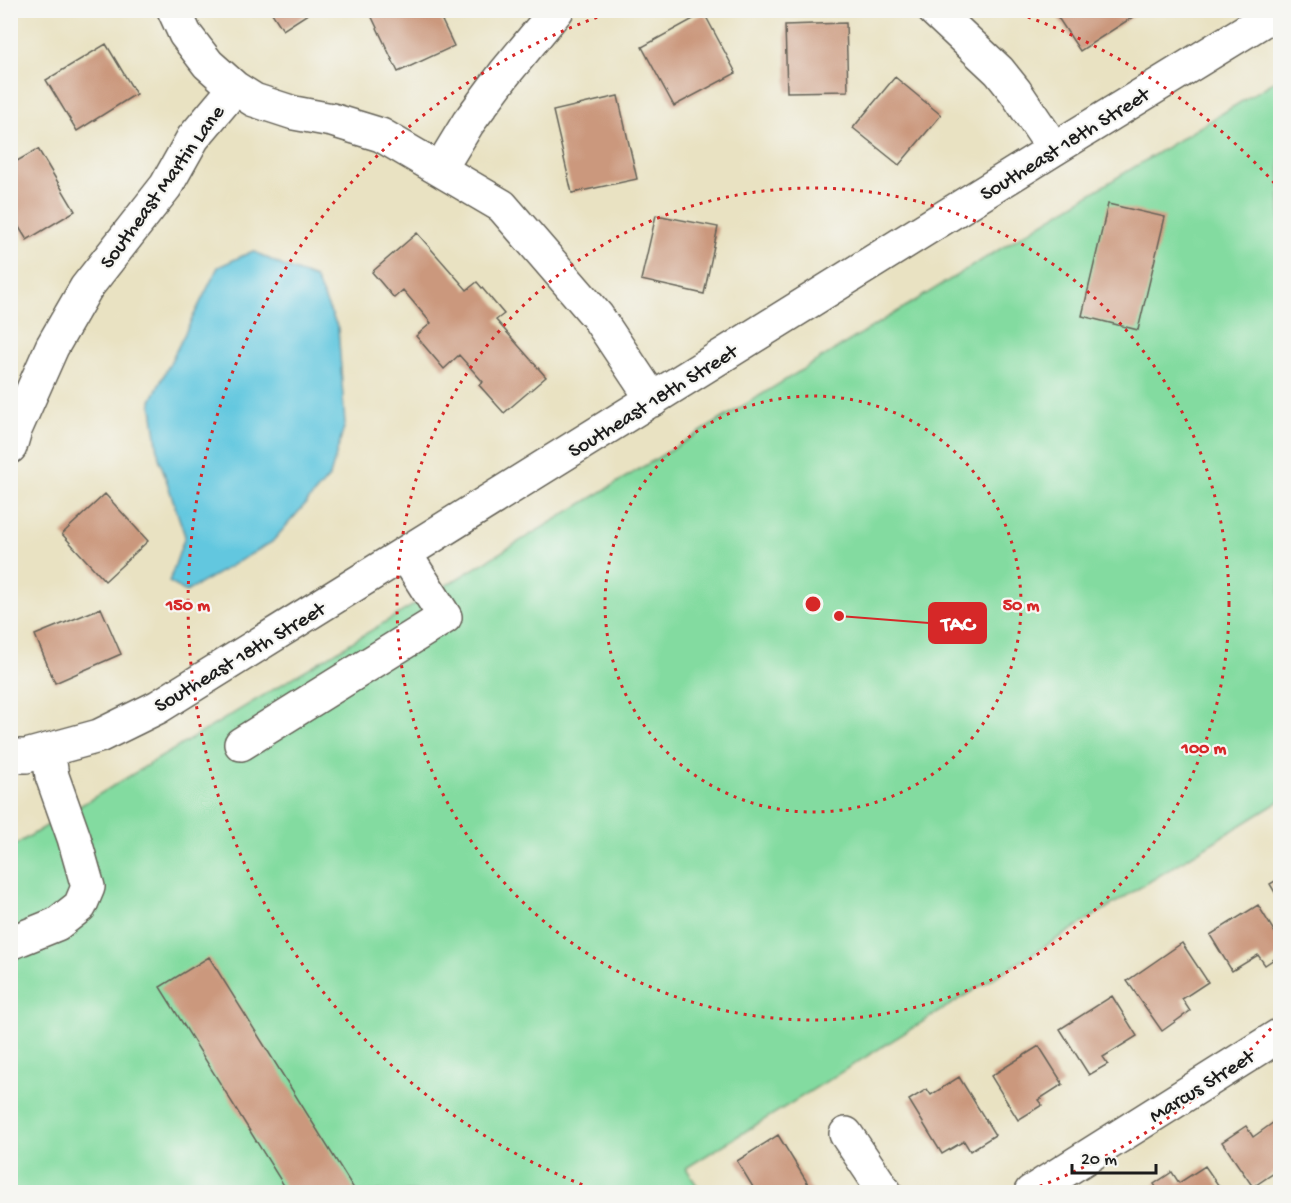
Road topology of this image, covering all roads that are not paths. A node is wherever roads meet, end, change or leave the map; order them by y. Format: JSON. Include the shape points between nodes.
{"nodes":[{"id":1,"x":174,"y":10,"type":"edge"},
{"id":2,"x":557,"y":10,"type":"edge"},
{"id":3,"x":934,"y":10,"type":"edge"},
{"id":4,"x":1280,"y":10,"type":"edge"},
{"id":5,"x":235,"y":88,"type":"junction"},
{"id":6,"x":1054,"y":149,"type":"junction"},
{"id":7,"x":440,"y":169,"type":"junction"},
{"id":8,"x":653,"y":400,"type":"junction"},
{"id":9,"x":10,"y":447,"type":"edge"},
{"id":10,"x":405,"y":554,"type":"junction"},
{"id":11,"x":241,"y":744,"type":"dead end"},
{"id":12,"x":48,"y":750,"type":"junction"},
{"id":13,"x":10,"y":756,"type":"edge"},
{"id":14,"x":10,"y":943,"type":"edge"},
{"id":15,"x":1281,"y":1035,"type":"edge"},
{"id":16,"x":846,"y":1134,"type":"dead end"},
{"id":17,"x":885,"y":1192,"type":"edge"},
{"id":18,"x":1030,"y":1192,"type":"edge"}],
"edges":[{"from":1,"to":5,"type":"street","via":[[185,34],[208,64]]},
{"from":2,"to":7,"type":"street","via":[[468,123]]},
{"from":3,"to":6,"type":"street","via":[[999,71]]},
{"from":4,"to":6,"type":"street","name":"Southeast 18th Street"},
{"from":5,"to":7,"type":"street","via":[[254,100],[294,113],[381,135]]},
{"from":5,"to":9,"type":"street","name":"Southeast Martin Lane","via":[[193,138],[166,186],[86,288],[52,347]]},
{"from":6,"to":8,"type":"street","name":"Southeast 18th Street"},
{"from":7,"to":8,"type":"street","via":[[502,206],[597,316]]},
{"from":8,"to":10,"type":"street","name":"Southeast 18th Street"},
{"from":10,"to":11,"type":"street","via":[[445,617]]},
{"from":10,"to":12,"type":"street","name":"Southeast 18th Street","via":[[158,707],[99,736]]},
{"from":12,"to":13,"type":"street","name":"Southeast 18th Street"},
{"from":12,"to":14,"type":"street","via":[[52,776],[88,887],[80,906],[57,924]]},
{"from":15,"to":18,"type":"street","name":"Marcus Street"},
{"from":16,"to":17,"type":"street"}]}
